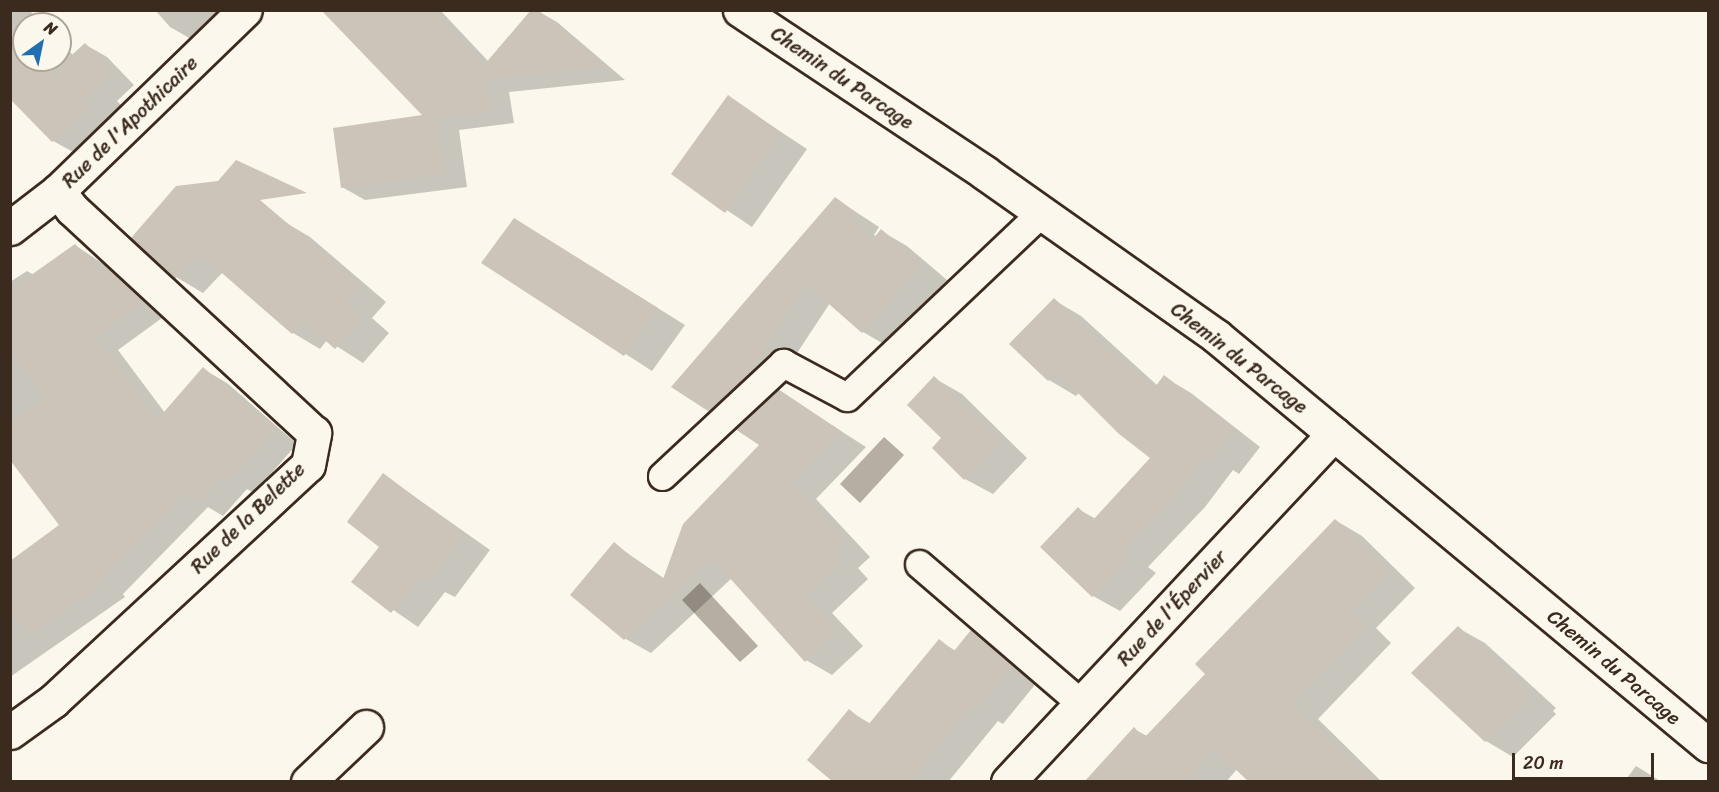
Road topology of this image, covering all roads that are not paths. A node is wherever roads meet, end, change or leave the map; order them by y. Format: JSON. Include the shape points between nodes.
{"nodes":[{"id":1,"x":245,"y":10,"type":"edge"},
{"id":2,"x":740,"y":10,"type":"edge"},
{"id":3,"x":58,"y":191,"type":"junction"},
{"id":4,"x":1041,"y":213,"type":"junction"},
{"id":5,"x":10,"y":228,"type":"edge"},
{"id":6,"x":1334,"y":434,"type":"junction"},
{"id":7,"x":662,"y":476,"type":"dead end"},
{"id":8,"x":919,"y":564,"type":"dead end"},
{"id":9,"x":1082,"y":704,"type":"junction"},
{"id":10,"x":366,"y":727,"type":"dead end"},
{"id":11,"x":10,"y":732,"type":"edge"},
{"id":12,"x":1708,"y":745,"type":"edge"},
{"id":13,"x":308,"y":782,"type":"edge"},
{"id":14,"x":1008,"y":782,"type":"edge"}],
"edges":[{"from":1,"to":3,"type":"street","name":"Rue de l'Apothicaire"},
{"from":2,"to":4,"type":"street","name":"Chemin du Parcage"},
{"from":3,"to":5,"type":"street","name":"Rue de l'Apothicaire"},
{"from":3,"to":11,"type":"street","name":"Rue de la Belette","via":[[72,209],[314,433],[308,465],[53,701]]},
{"from":4,"to":6,"type":"street","name":"Chemin du Parcage","via":[[1216,336]]},
{"from":4,"to":7,"type":"lane","via":[[847,397],[783,363]]},
{"from":6,"to":9,"type":"street","name":"Rue de l'Épervier"},
{"from":6,"to":12,"type":"street","name":"Chemin du Parcage"},
{"from":8,"to":9,"type":"lane"},
{"from":9,"to":14,"type":"street","name":"Rue de l'Épervier"},
{"from":10,"to":13,"type":"street"}]}
